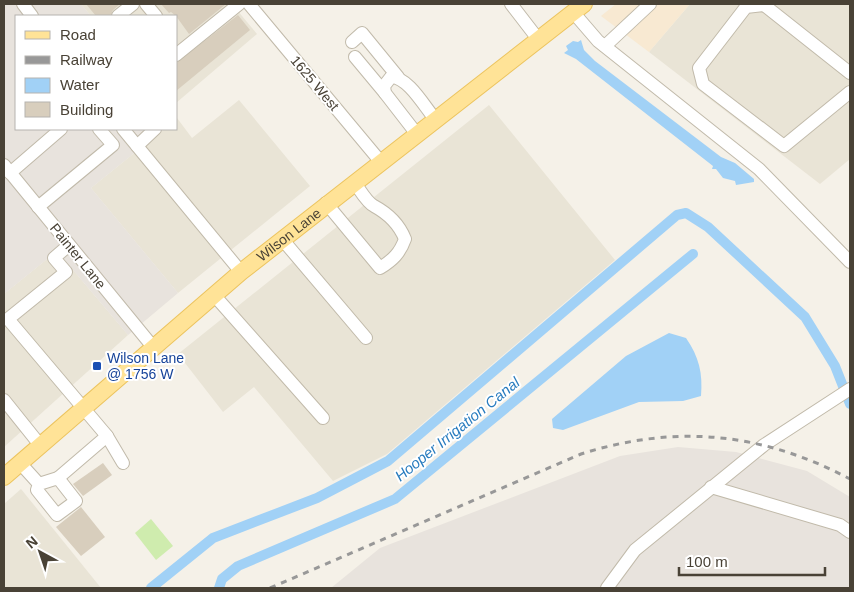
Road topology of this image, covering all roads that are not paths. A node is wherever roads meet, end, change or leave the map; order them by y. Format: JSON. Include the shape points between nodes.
{"nodes":[{"id":1,"x":22,"y":4,"type":"edge"},
{"id":2,"x":133,"y":4,"type":"edge"},
{"id":3,"x":146,"y":4,"type":"edge"},
{"id":4,"x":239,"y":4,"type":"edge"},
{"id":5,"x":249,"y":4,"type":"edge"},
{"id":6,"x":511,"y":4,"type":"edge"},
{"id":7,"x":650,"y":4,"type":"edge"},
{"id":8,"x":579,"y":8,"type":"edge"},
{"id":9,"x":31,"y":15,"type":"edge"},
{"id":10,"x":119,"y":15,"type":"edge"},
{"id":11,"x":155,"y":15,"type":"edge"},
{"id":12,"x":538,"y":39,"type":"junction"},
{"id":13,"x":352,"y":42,"type":"dead end"},
{"id":14,"x":604,"y":46,"type":"junction"},
{"id":15,"x":179,"y":48,"type":"edge"},
{"id":16,"x":355,"y":57,"type":"dead end"},
{"id":17,"x":850,"y":73,"type":"edge"},
{"id":18,"x":398,"y":77,"type":"junction"},
{"id":19,"x":850,"y":92,"type":"edge"},
{"id":20,"x":384,"y":93,"type":"junction"},
{"id":21,"x":435,"y":119,"type":"junction"},
{"id":22,"x":60,"y":130,"type":"edge"},
{"id":23,"x":101,"y":130,"type":"edge"},
{"id":24,"x":124,"y":130,"type":"edge"},
{"id":25,"x":155,"y":130,"type":"edge"},
{"id":26,"x":416,"y":133,"type":"junction"},
{"id":27,"x":137,"y":146,"type":"junction"},
{"id":28,"x":380,"y":162,"type":"junction"},
{"id":29,"x":7,"y":169,"type":"edge"},
{"id":30,"x":354,"y":182,"type":"junction"},
{"id":31,"x":326,"y":203,"type":"junction"},
{"id":32,"x":38,"y":207,"type":"junction"},
{"id":33,"x":282,"y":239,"type":"junction"},
{"id":34,"x":69,"y":245,"type":"junction"},
{"id":35,"x":850,"y":262,"type":"edge"},
{"id":36,"x":241,"y":272,"type":"junction"},
{"id":37,"x":214,"y":295,"type":"junction"},
{"id":38,"x":366,"y":338,"type":"dead end"},
{"id":39,"x":153,"y":347,"type":"junction"},
{"id":40,"x":850,"y":389,"type":"edge"},
{"id":41,"x":4,"y":400,"type":"edge"},
{"id":42,"x":83,"y":407,"type":"junction"},
{"id":43,"x":323,"y":418,"type":"dead end"},
{"id":44,"x":107,"y":436,"type":"junction"},
{"id":45,"x":40,"y":445,"type":"junction"},
{"id":46,"x":20,"y":463,"type":"junction"},
{"id":47,"x":123,"y":463,"type":"dead end"},
{"id":48,"x":4,"y":477,"type":"edge"},
{"id":49,"x":58,"y":478,"type":"junction"},
{"id":50,"x":39,"y":484,"type":"junction"},
{"id":51,"x":712,"y":487,"type":"junction"},
{"id":52,"x":850,"y":532,"type":"edge"},
{"id":53,"x":607,"y":588,"type":"edge"}],
"edges":[{"from":1,"to":9,"type":"street"},
{"from":2,"to":10,"type":"street"},
{"from":3,"to":11,"type":"street"},
{"from":4,"to":15,"type":"street"},
{"from":5,"to":28,"type":"street","name":"1625 West"},
{"from":6,"to":12,"type":"street"},
{"from":7,"to":14,"type":"street"},
{"from":8,"to":12,"type":"main road","name":"Wilson Lane"},
{"from":8,"to":14,"type":"street"},
{"from":12,"to":21,"type":"main road","name":"Wilson Lane"},
{"from":13,"to":18,"type":"street","via":[[362,33]]},
{"from":14,"to":35,"type":"street","via":[[759,169]]},
{"from":16,"to":20,"type":"street"},
{"from":17,"to":19,"type":"street","via":[[764,5],[746,7],[699,68],[703,84],[784,146]]},
{"from":18,"to":20,"type":"street","via":[[386,81]]},
{"from":18,"to":21,"type":"street"},
{"from":20,"to":26,"type":"street"},
{"from":21,"to":26,"type":"main road","name":"Wilson Lane"},
{"from":22,"to":29,"type":"street"},
{"from":23,"to":32,"type":"street","via":[[113,145]]},
{"from":24,"to":27,"type":"street"},
{"from":25,"to":27,"type":"street"},
{"from":26,"to":28,"type":"main road","name":"Wilson Lane"},
{"from":27,"to":36,"type":"street"},
{"from":28,"to":30,"type":"main road","name":"Wilson Lane"},
{"from":29,"to":32,"type":"street","name":"Painter Lane"},
{"from":30,"to":31,"type":"main road","name":"Wilson Lane"},
{"from":30,"to":31,"type":"street","via":[[373,206],[380,207],[402,230],[405,239],[401,251],[390,262],[380,268]]},
{"from":31,"to":33,"type":"main road","name":"Wilson Lane"},
{"from":32,"to":34,"type":"street","name":"Painter Lane"},
{"from":33,"to":36,"type":"main road","name":"Wilson Lane"},
{"from":33,"to":38,"type":"street"},
{"from":34,"to":39,"type":"street","name":"Painter Lane"},
{"from":34,"to":42,"type":"street","via":[[54,258],[66,272],[8,319]]},
{"from":36,"to":37,"type":"main road","name":"Wilson Lane"},
{"from":37,"to":39,"type":"main road","name":"Wilson Lane"},
{"from":37,"to":43,"type":"street"},
{"from":39,"to":42,"type":"main road","name":"Wilson Lane"},
{"from":40,"to":51,"type":"street","via":[[764,444]]},
{"from":41,"to":45,"type":"street"},
{"from":42,"to":44,"type":"street"},
{"from":42,"to":45,"type":"main road","name":"Wilson Lane"},
{"from":44,"to":47,"type":"street"},
{"from":44,"to":49,"type":"street"},
{"from":45,"to":46,"type":"main road","name":"Wilson Lane"},
{"from":46,"to":48,"type":"main road","name":"Wilson Lane"},
{"from":46,"to":50,"type":"street"},
{"from":49,"to":50,"type":"street"},
{"from":49,"to":50,"type":"street","via":[[76,501],[58,515],[37,490]]},
{"from":51,"to":52,"type":"street","via":[[840,525]]},
{"from":51,"to":53,"type":"street","via":[[635,550]]}]}
